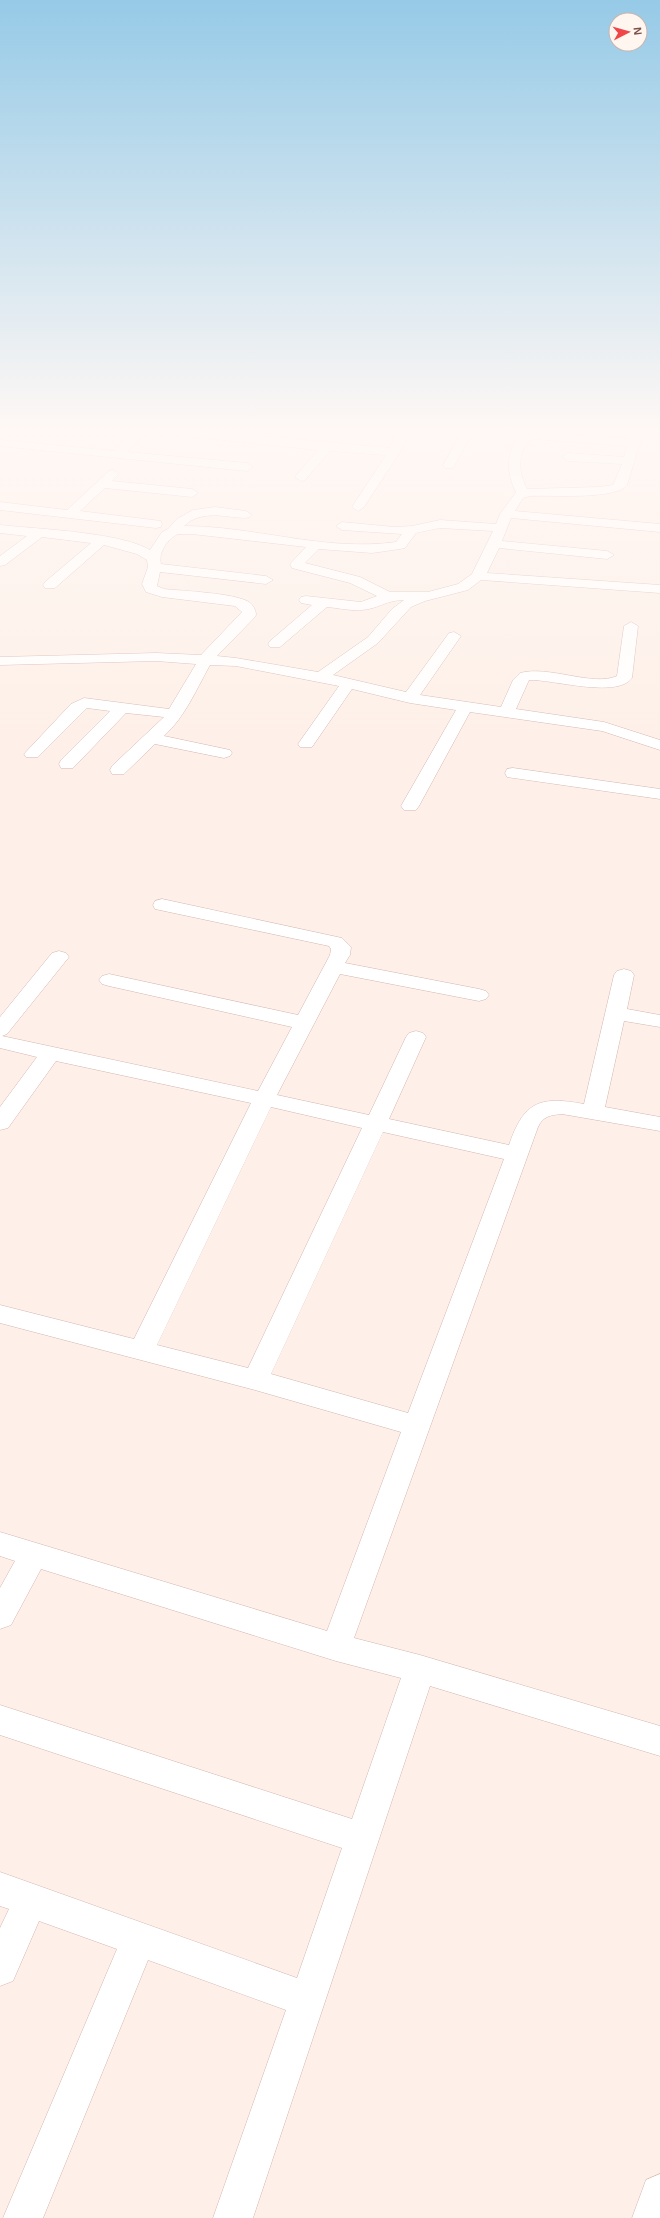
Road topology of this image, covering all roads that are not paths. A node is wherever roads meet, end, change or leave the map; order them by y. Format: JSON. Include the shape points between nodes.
{"nodes":[{"id":1,"x":34,"y":534,"type":"edge"},
{"id":2,"x":38,"y":534,"type":"junction"},
{"id":3,"x":168,"y":534,"type":"edge"},
{"id":4,"x":221,"y":534,"type":"edge"},
{"id":5,"x":409,"y":534,"type":"edge"},
{"id":6,"x":498,"y":534,"type":"edge"},
{"id":7,"x":101,"y":541,"type":"junction"},
{"id":8,"x":494,"y":544,"type":"junction"},
{"id":9,"x":315,"y":545,"type":"junction"},
{"id":10,"x":606,"y":555,"type":"dead end"},
{"id":11,"x":0,"y":562,"type":"edge"},
{"id":12,"x":154,"y":562,"type":"junction"},
{"id":13,"x":478,"y":576,"type":"junction"},
{"id":14,"x":266,"y":580,"type":"dead end"},
{"id":15,"x":50,"y":585,"type":"dead end"},
{"id":16,"x":660,"y":589,"type":"edge"},
{"id":17,"x":433,"y":595,"type":"junction"},
{"id":18,"x":388,"y":596,"type":"junction"},
{"id":19,"x":306,"y":600,"type":"dead end"},
{"id":20,"x":324,"y":602,"type":"junction"},
{"id":21,"x":631,"y":626,"type":"dead end"},
{"id":22,"x":454,"y":636,"type":"dead end"},
{"id":23,"x":275,"y":644,"type":"dead end"},
{"id":24,"x":206,"y":659,"type":"junction"},
{"id":25,"x":1,"y":662,"type":"edge"},
{"id":26,"x":321,"y":677,"type":"junction"},
{"id":27,"x":348,"y":684,"type":"junction"},
{"id":28,"x":410,"y":698,"type":"junction"},
{"id":29,"x":123,"y":707,"type":"junction"},
{"id":30,"x":465,"y":707,"type":"junction"},
{"id":31,"x":507,"y":712,"type":"junction"},
{"id":32,"x":175,"y":714,"type":"junction"},
{"id":33,"x":153,"y":739,"type":"junction"},
{"id":34,"x":306,"y":744,"type":"dead end"},
{"id":35,"x":660,"y":745,"type":"edge"},
{"id":36,"x":224,"y":753,"type":"dead end"},
{"id":37,"x":32,"y":754,"type":"dead end"},
{"id":38,"x":67,"y":764,"type":"dead end"},
{"id":39,"x":118,"y":770,"type":"dead end"},
{"id":40,"x":513,"y":773,"type":"dead end"},
{"id":41,"x":660,"y":794,"type":"edge"},
{"id":42,"x":410,"y":806,"type":"dead end"},
{"id":43,"x":162,"y":905,"type":"dead end"},
{"id":44,"x":58,"y":957,"type":"dead end"},
{"id":45,"x":334,"y":967,"type":"junction"},
{"id":46,"x":624,"y":975,"type":"dead end"},
{"id":47,"x":109,"y":980,"type":"dead end"},
{"id":48,"x":479,"y":995,"type":"dead end"},
{"id":49,"x":616,"y":1013,"type":"junction"},
{"id":50,"x":660,"y":1021,"type":"edge"},
{"id":51,"x":304,"y":1023,"type":"junction"},
{"id":52,"x":0,"y":1030,"type":"edge"},
{"id":53,"x":416,"y":1037,"type":"dead end"},
{"id":54,"x":0,"y":1042,"type":"edge"},
{"id":55,"x":51,"y":1053,"type":"junction"},
{"id":56,"x":264,"y":1099,"type":"junction"},
{"id":57,"x":593,"y":1112,"type":"junction"},
{"id":58,"x":0,"y":1123,"type":"edge"},
{"id":59,"x":376,"y":1124,"type":"junction"},
{"id":60,"x":660,"y":1124,"type":"edge"},
{"id":61,"x":517,"y":1154,"type":"junction"},
{"id":62,"x":0,"y":1314,"type":"edge"},
{"id":63,"x":142,"y":1350,"type":"junction"},
{"id":64,"x":255,"y":1380,"type":"junction"},
{"id":65,"x":416,"y":1426,"type":"junction"},
{"id":66,"x":0,"y":1544,"type":"edge"},
{"id":67,"x":34,"y":1554,"type":"junction"},
{"id":68,"x":0,"y":1616,"type":"edge"},
{"id":69,"x":336,"y":1647,"type":"junction"},
{"id":70,"x":420,"y":1669,"type":"junction"},
{"id":71,"x":0,"y":1720,"type":"edge"},
{"id":72,"x":660,"y":1741,"type":"edge"},
{"id":73,"x":362,"y":1838,"type":"junction"},
{"id":74,"x":15,"y":1895,"type":"edge"},
{"id":75,"x":139,"y":1939,"type":"junction"},
{"id":76,"x":0,"y":1968,"type":"edge"},
{"id":77,"x":307,"y":2000,"type":"junction"},
{"id":78,"x":660,"y":2194,"type":"edge"},
{"id":79,"x":23,"y":2218,"type":"edge"},
{"id":80,"x":233,"y":2218,"type":"edge"},
{"id":81,"x":652,"y":2218,"type":"edge"}],
"edges":[{"from":1,"to":2,"type":"street"},
{"from":2,"to":7,"type":"street"},
{"from":2,"to":11,"type":"street"},
{"from":3,"to":12,"type":"street","via":[[164,536]]},
{"from":4,"to":9,"type":"street"},
{"from":5,"to":9,"type":"street","via":[[404,541],[394,547],[356,549]]},
{"from":6,"to":8,"type":"street"},
{"from":7,"to":12,"type":"street","via":[[137,548]]},
{"from":7,"to":15,"type":"street"},
{"from":8,"to":10,"type":"street"},
{"from":8,"to":13,"type":"street"},
{"from":9,"to":18,"type":"street","via":[[297,566],[349,578]]},
{"from":12,"to":14,"type":"street"},
{"from":12,"to":24,"type":"street","via":[[149,584],[151,589],[238,602],[246,605],[249,610],[249,614]]},
{"from":13,"to":16,"type":"street"},
{"from":13,"to":17,"type":"street","via":[[464,586]]},
{"from":17,"to":18,"type":"street"},
{"from":17,"to":26,"type":"street","via":[[420,598],[402,608],[393,615],[378,635]]},
{"from":18,"to":20,"type":"street","via":[[361,606]]},
{"from":19,"to":20,"type":"street"},
{"from":20,"to":23,"type":"street"},
{"from":21,"to":31,"type":"street","via":[[624,678],[619,682],[600,683],[544,675],[525,676]]},
{"from":22,"to":28,"type":"street"},
{"from":24,"to":25,"type":"street","via":[[156,657]]},
{"from":24,"to":26,"type":"street"},
{"from":24,"to":32,"type":"street"},
{"from":26,"to":27,"type":"street"},
{"from":27,"to":28,"type":"street"},
{"from":27,"to":34,"type":"street"},
{"from":28,"to":30,"type":"street"},
{"from":29,"to":32,"type":"street"},
{"from":29,"to":37,"type":"street","via":[[84,703],[77,707]]},
{"from":29,"to":38,"type":"street"},
{"from":30,"to":31,"type":"street"},
{"from":30,"to":42,"type":"street"},
{"from":31,"to":35,"type":"street","via":[[604,727]]},
{"from":32,"to":33,"type":"street"},
{"from":33,"to":36,"type":"street"},
{"from":33,"to":39,"type":"street"},
{"from":40,"to":41,"type":"street"},
{"from":43,"to":45,"type":"street","via":[[335,942],[341,947]]},
{"from":44,"to":52,"type":"street"},
{"from":45,"to":48,"type":"street"},
{"from":45,"to":51,"type":"street"},
{"from":46,"to":49,"type":"street"},
{"from":47,"to":51,"type":"street"},
{"from":49,"to":50,"type":"street"},
{"from":49,"to":57,"type":"street"},
{"from":51,"to":56,"type":"street"},
{"from":53,"to":59,"type":"street"},
{"from":54,"to":55,"type":"street"},
{"from":55,"to":56,"type":"street"},
{"from":55,"to":58,"type":"street"},
{"from":56,"to":59,"type":"street"},
{"from":56,"to":63,"type":"street"},
{"from":57,"to":60,"type":"street"},
{"from":57,"to":61,"type":"street","via":[[562,1107],[538,1110],[530,1119]]},
{"from":59,"to":61,"type":"street"},
{"from":59,"to":64,"type":"street"},
{"from":61,"to":65,"type":"street"},
{"from":62,"to":63,"type":"street"},
{"from":63,"to":64,"type":"street"},
{"from":64,"to":65,"type":"street"},
{"from":65,"to":69,"type":"street"},
{"from":66,"to":67,"type":"street"},
{"from":67,"to":68,"type":"street"},
{"from":67,"to":69,"type":"street"},
{"from":69,"to":70,"type":"street"},
{"from":70,"to":72,"type":"street"},
{"from":70,"to":73,"type":"street"},
{"from":71,"to":73,"type":"street"},
{"from":73,"to":77,"type":"street"},
{"from":74,"to":75,"type":"street"},
{"from":74,"to":76,"type":"street"},
{"from":75,"to":77,"type":"street"},
{"from":75,"to":79,"type":"street"},
{"from":77,"to":80,"type":"street"},
{"from":78,"to":81,"type":"street"}]}
